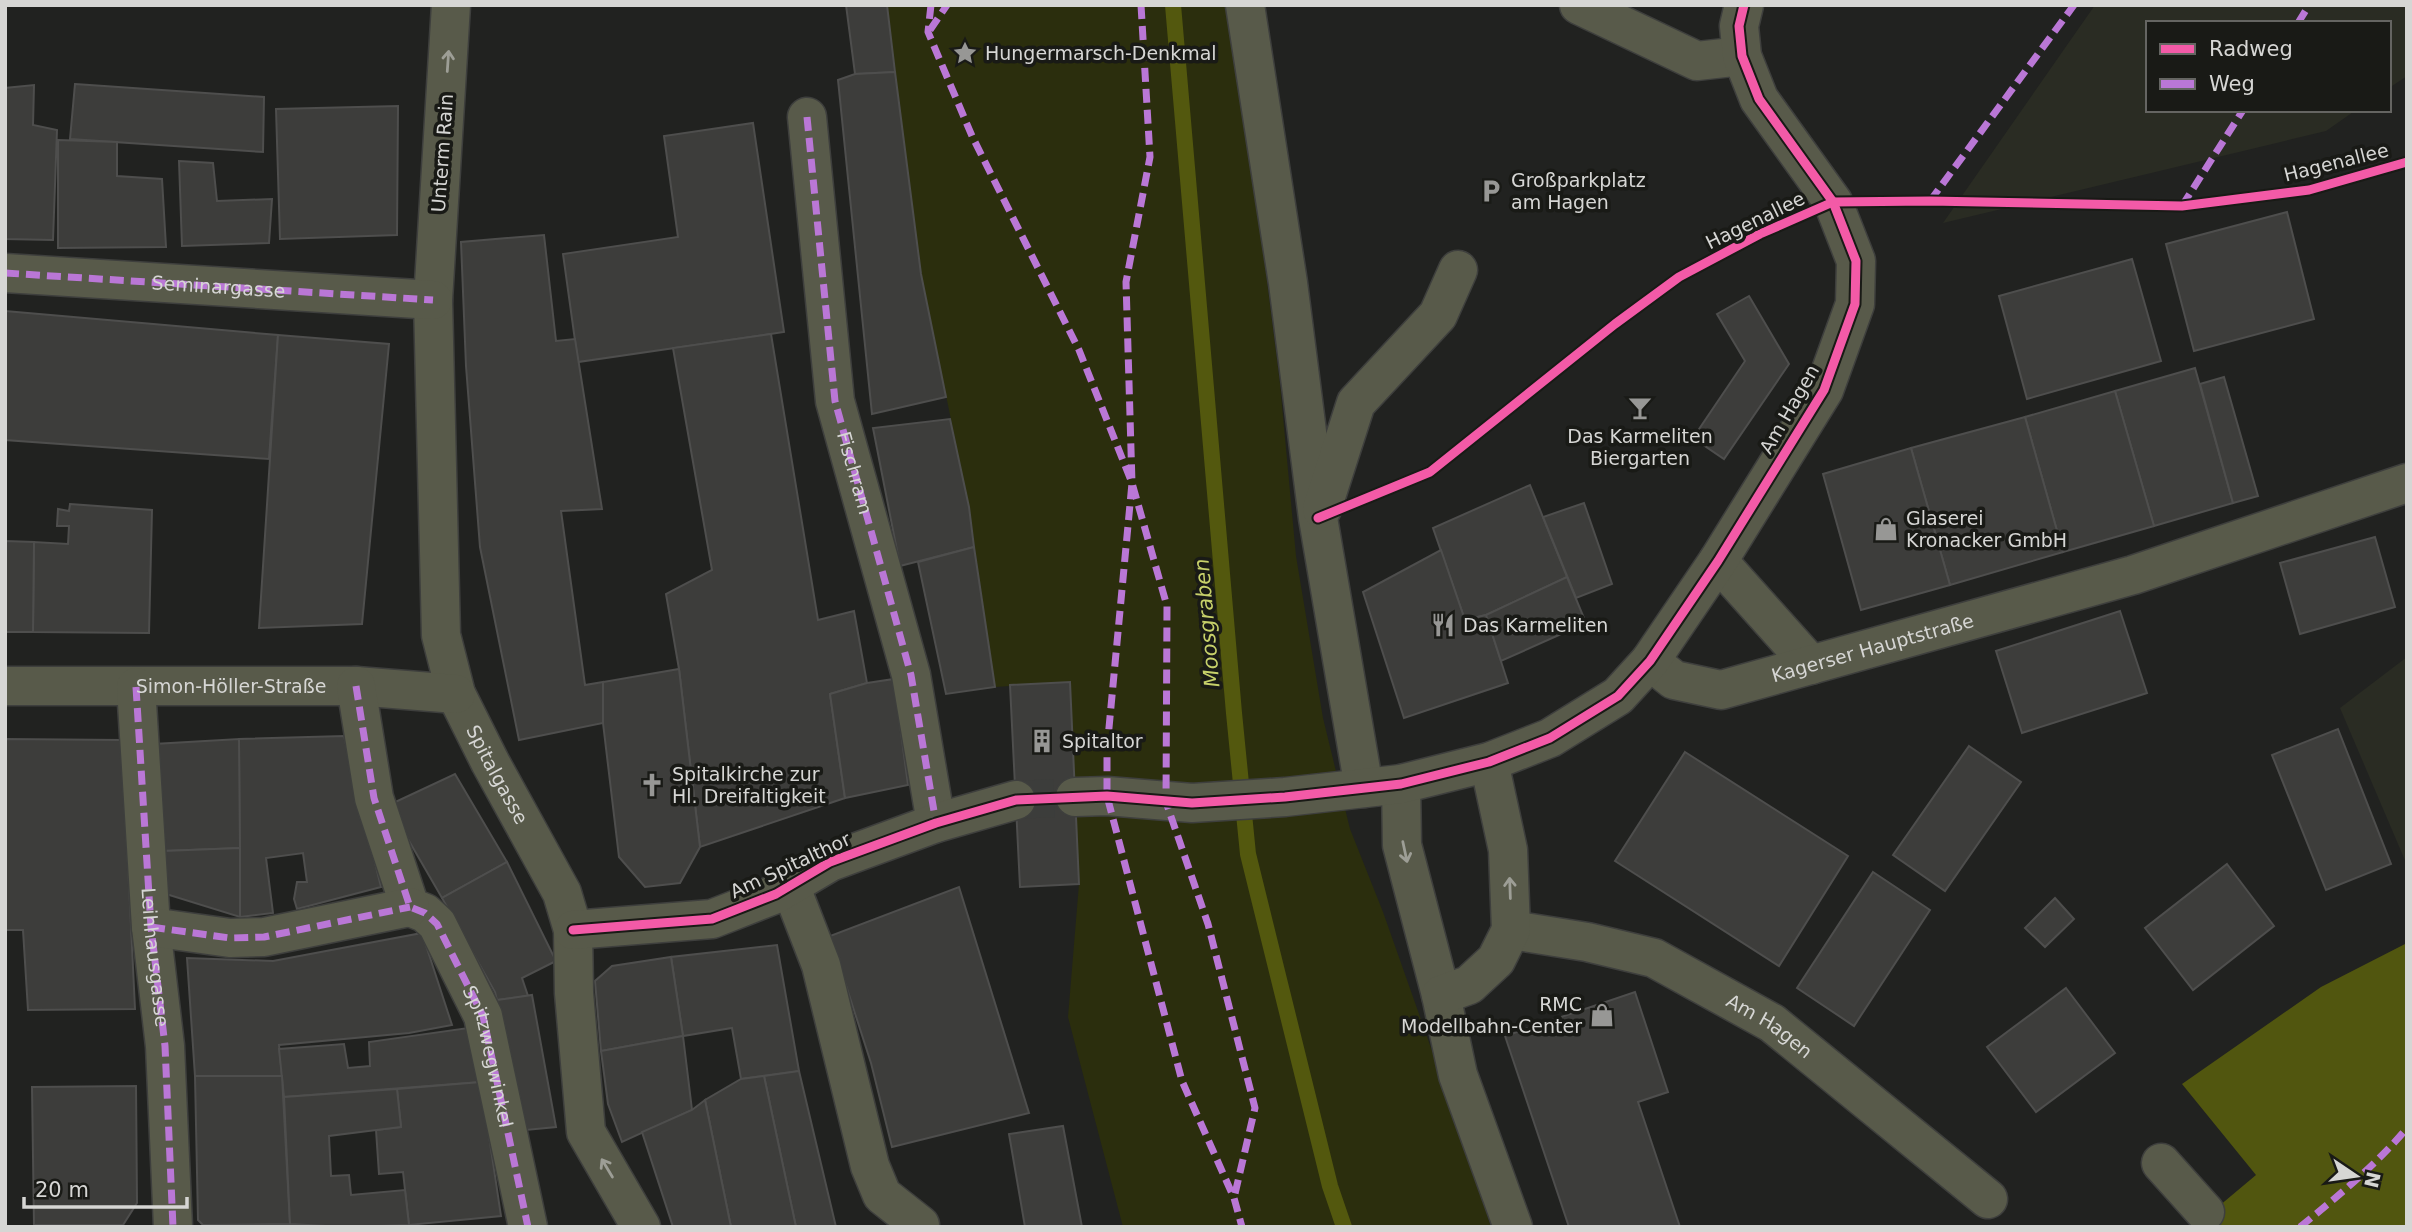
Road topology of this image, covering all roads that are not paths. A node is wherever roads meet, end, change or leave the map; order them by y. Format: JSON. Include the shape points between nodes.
{"nodes":[{"id":1,"x":451,"y":5,"type":"edge"},
{"id":2,"x":1245,"y":5,"type":"edge"},
{"id":3,"x":1580,"y":5,"type":"edge"},
{"id":4,"x":1744,"y":5,"type":"edge"},
{"id":5,"x":1742,"y":56,"type":"junction"},
{"id":6,"x":807,"y":117,"type":"dead end"},
{"id":7,"x":1458,"y":270,"type":"dead end"},
{"id":8,"x":5,"y":272,"type":"edge"},
{"id":9,"x":433,"y":300,"type":"junction"},
{"id":10,"x":2407,"y":483,"type":"edge"},
{"id":11,"x":1318,"y":519,"type":"junction"},
{"id":12,"x":1718,"y":561,"type":"junction"},
{"id":13,"x":1650,"y":661,"type":"junction"},
{"id":14,"x":1811,"y":665,"type":"junction"},
{"id":15,"x":5,"y":686,"type":"edge"},
{"id":16,"x":356,"y":686,"type":"junction"},
{"id":17,"x":136,"y":687,"type":"junction"},
{"id":18,"x":456,"y":694,"type":"junction"},
{"id":19,"x":1489,"y":762,"type":"junction"},
{"id":20,"x":1401,"y":784,"type":"junction"},
{"id":21,"x":1364,"y":788,"type":"junction"},
{"id":22,"x":1075,"y":797,"type":"tunnel mouth"},
{"id":23,"x":1016,"y":800,"type":"tunnel mouth"},
{"id":24,"x":936,"y":823,"type":"junction"},
{"id":25,"x":790,"y":885,"type":"junction"},
{"id":26,"x":410,"y":907,"type":"junction"},
{"id":27,"x":151,"y":927,"type":"junction"},
{"id":28,"x":573,"y":930,"type":"junction"},
{"id":29,"x":1511,"y":930,"type":"junction"},
{"id":30,"x":1441,"y":995,"type":"junction"},
{"id":31,"x":2161,"y":1163,"type":"dead end"},
{"id":32,"x":1988,"y":1199,"type":"dead end"},
{"id":33,"x":2205,"y":1212,"type":"dead end"},
{"id":34,"x":920,"y":1225,"type":"dead end"},
{"id":35,"x":173,"y":1227,"type":"edge"},
{"id":36,"x":528,"y":1227,"type":"edge"},
{"id":37,"x":642,"y":1227,"type":"edge"},
{"id":38,"x":1513,"y":1227,"type":"edge"}],
"edges":[{"from":9,"to":1,"type":"street","name":"Unterm Rain","one_way":true},
{"from":2,"to":11,"type":"street"},
{"from":3,"to":5,"type":"street","via":[[1697,61]]},
{"from":4,"to":5,"type":"street","name":"Am Hagen","via":[[1739,26]]},
{"from":5,"to":12,"type":"street","name":"Am Hagen","via":[[1759,99],[1833,202],[1856,261],[1855,304],[1824,390]]},
{"from":6,"to":24,"type":"street","name":"Fischram","via":[[835,401],[911,675]]},
{"from":7,"to":11,"type":"street","via":[[1438,315],[1356,403]]},
{"from":8,"to":9,"type":"street","name":"Seminargasse"},
{"from":9,"to":18,"type":"street","name":"Spitalgasse","via":[[441,635]]},
{"from":10,"to":14,"type":"street","name":"Kagerser Hauptstraße","via":[[2133,575]]},
{"from":11,"to":21,"type":"street"},
{"from":12,"to":13,"type":"street","name":"Am Hagen"},
{"from":12,"to":14,"type":"street"},
{"from":13,"to":14,"type":"street","name":"Kagerser Hauptstraße","via":[[1674,680],[1721,690]]},
{"from":13,"to":19,"type":"street","via":[[1618,696],[1550,738]]},
{"from":15,"to":17,"type":"street","name":"Simon-Höller-Straße"},
{"from":16,"to":17,"type":"street","name":"Simon-Höller-Straße"},
{"from":16,"to":18,"type":"street","name":"Simon-Höller-Straße"},
{"from":16,"to":26,"type":"street","via":[[374,798]]},
{"from":17,"to":27,"type":"street","name":"Leihhausgasse"},
{"from":18,"to":28,"type":"street","name":"Spitalgasse","via":[[562,893]]},
{"from":19,"to":20,"type":"street"},
{"from":29,"to":19,"type":"street","one_way":true,"via":[[1508,850]]},
{"from":20,"to":21,"type":"street"},
{"from":20,"to":30,"type":"street","one_way":true,"via":[[1402,845]]},
{"from":21,"to":22,"type":"street","via":[[1192,803]]},
{"from":23,"to":24,"type":"street","name":"Am Spitalthor"},
{"from":24,"to":25,"type":"street","name":"Am Spitalthor","via":[[830,862]]},
{"from":25,"to":28,"type":"street","name":"Am Spitalthor","via":[[712,919]]},
{"from":25,"to":34,"type":"street","via":[[821,965],[870,1166],[882,1195]]},
{"from":26,"to":27,"type":"street","via":[[264,937],[230,938]]},
{"from":26,"to":36,"type":"street","name":"Spitzwegwinkel","via":[[437,924],[483,1016]]},
{"from":27,"to":35,"type":"street","name":"Leihhausgasse","via":[[165,1046]]},
{"from":37,"to":28,"type":"street","name":"Spitalgasse","one_way":true,"via":[[586,1132]]},
{"from":29,"to":30,"type":"street","via":[[1496,960],[1469,985]]},
{"from":29,"to":32,"type":"street","name":"Am Hagen","via":[[1654,958],[1772,1023]]},
{"from":30,"to":38,"type":"street","via":[[1458,1075]]},
{"from":31,"to":33,"type":"street"}]}
